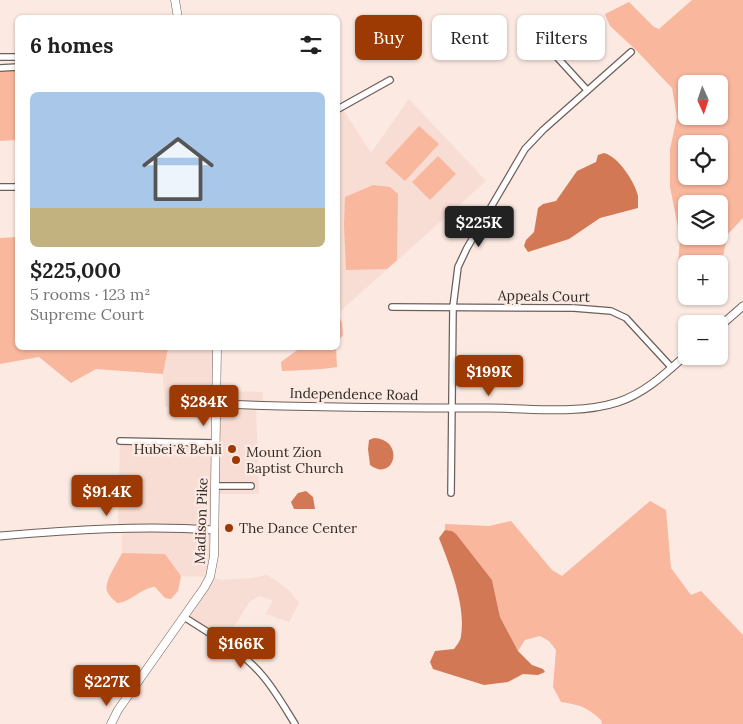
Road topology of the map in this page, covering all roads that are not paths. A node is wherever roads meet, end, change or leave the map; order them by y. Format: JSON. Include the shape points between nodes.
{"nodes":[{"id":1,"x":175,"y":0,"type":"edge"},
{"id":2,"x":178,"y":15,"type":"edge"},
{"id":3,"x":631,"y":52,"type":"dead end"},
{"id":4,"x":15,"y":57,"type":"edge"},
{"id":5,"x":0,"y":58,"type":"edge"},
{"id":6,"x":560,"y":60,"type":"edge"},
{"id":7,"x":15,"y":67,"type":"edge"},
{"id":8,"x":0,"y":68,"type":"edge"},
{"id":9,"x":390,"y":80,"type":"dead end"},
{"id":10,"x":588,"y":90,"type":"junction"},
{"id":11,"x":340,"y":107,"type":"edge"},
{"id":12,"x":0,"y":187,"type":"edge"},
{"id":13,"x":15,"y":187,"type":"edge"},
{"id":14,"x":743,"y":306,"type":"edge"},
{"id":15,"x":392,"y":307,"type":"dead end"},
{"id":16,"x":453,"y":307,"type":"junction"},
{"id":17,"x":728,"y":319,"type":"edge"},
{"id":18,"x":217,"y":350,"type":"edge"},
{"id":19,"x":678,"y":362,"type":"edge"},
{"id":20,"x":672,"y":368,"type":"junction"},
{"id":21,"x":216,"y":404,"type":"junction"},
{"id":22,"x":452,"y":408,"type":"junction"},
{"id":23,"x":120,"y":441,"type":"dead end"},
{"id":24,"x":215,"y":443,"type":"junction"},
{"id":25,"x":215,"y":486,"type":"junction"},
{"id":26,"x":251,"y":486,"type":"dead end"},
{"id":27,"x":451,"y":493,"type":"dead end"},
{"id":28,"x":214,"y":530,"type":"junction"},
{"id":29,"x":0,"y":536,"type":"edge"},
{"id":30,"x":184,"y":617,"type":"junction"},
{"id":31,"x":111,"y":724,"type":"edge"},
{"id":32,"x":295,"y":724,"type":"edge"}],
"edges":[{"from":1,"to":2,"type":"main road"},
{"from":3,"to":10,"type":"street"},
{"from":4,"to":5,"type":"street"},
{"from":6,"to":10,"type":"street"},
{"from":7,"to":8,"type":"street"},
{"from":9,"to":11,"type":"street"},
{"from":10,"to":16,"type":"street","via":[[525,149],[458,267]]},
{"from":12,"to":13,"type":"street"},
{"from":14,"to":17,"type":"street"},
{"from":15,"to":16,"type":"street","name":"Appeals Court"},
{"from":16,"to":20,"type":"street","name":"Appeals Court","via":[[611,310],[626,318]]},
{"from":16,"to":22,"type":"street"},
{"from":18,"to":21,"type":"main road","name":"Madison Pike"},
{"from":19,"to":20,"type":"street","name":"Independence Road"},
{"from":20,"to":22,"type":"street","name":"Independence Road","via":[[634,395],[604,405]]},
{"from":21,"to":22,"type":"street","name":"Independence Road"},
{"from":21,"to":24,"type":"main road","name":"Madison Pike"},
{"from":22,"to":27,"type":"street"},
{"from":23,"to":24,"type":"street"},
{"from":24,"to":25,"type":"main road","name":"Madison Pike"},
{"from":25,"to":26,"type":"street"},
{"from":25,"to":28,"type":"main road","name":"Madison Pike"},
{"from":28,"to":29,"type":"street","via":[[105,528]]},
{"from":28,"to":30,"type":"main road","name":"Madison Pike","via":[[210,577]]},
{"from":30,"to":31,"type":"main road","name":"Madison Pike"},
{"from":30,"to":32,"type":"street","via":[[251,664],[272,688]]}]}
